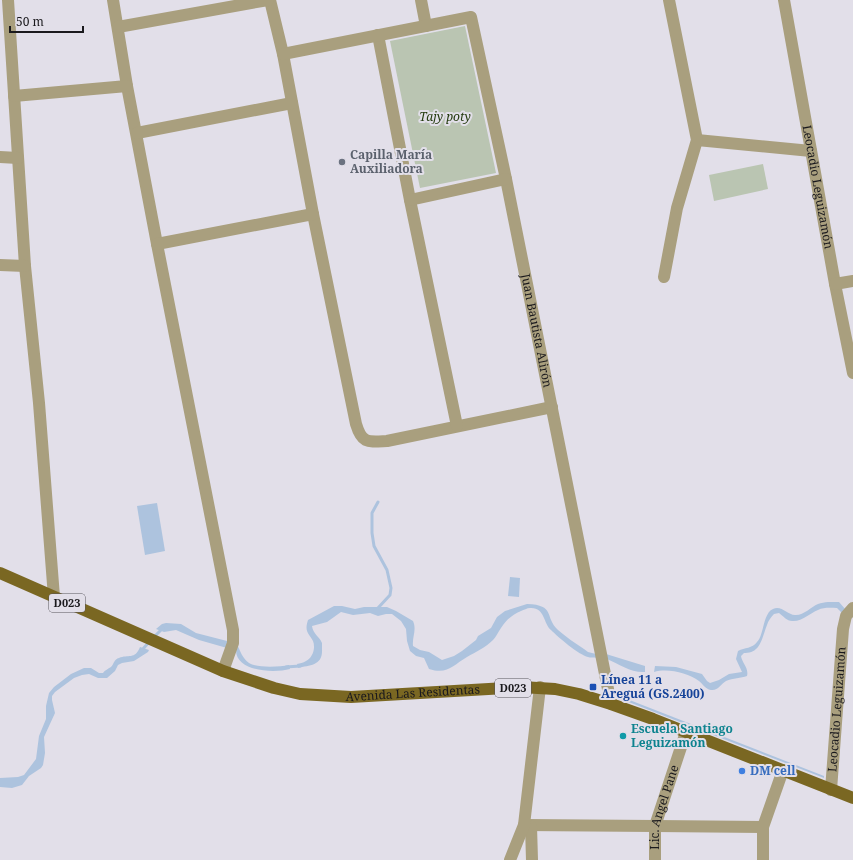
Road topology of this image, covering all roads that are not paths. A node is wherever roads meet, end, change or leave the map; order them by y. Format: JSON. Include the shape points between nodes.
{"nodes":[{"id":1,"x":8,"y":0,"type":"edge"},
{"id":2,"x":113,"y":0,"type":"edge"},
{"id":3,"x":269,"y":0,"type":"edge"},
{"id":4,"x":421,"y":0,"type":"edge"},
{"id":5,"x":669,"y":0,"type":"edge"},
{"id":6,"x":784,"y":0,"type":"edge"},
{"id":7,"x":5,"y":23,"type":"edge"},
{"id":8,"x":426,"y":26,"type":"junction"},
{"id":9,"x":118,"y":27,"type":"junction"},
{"id":10,"x":378,"y":35,"type":"junction"},
{"id":11,"x":283,"y":54,"type":"junction"},
{"id":12,"x":127,"y":86,"type":"junction"},
{"id":13,"x":14,"y":96,"type":"junction"},
{"id":14,"x":292,"y":103,"type":"junction"},
{"id":15,"x":137,"y":133,"type":"junction"},
{"id":16,"x":697,"y":140,"type":"junction"},
{"id":17,"x":812,"y":151,"type":"junction"},
{"id":18,"x":0,"y":157,"type":"edge"},
{"id":19,"x":18,"y":158,"type":"junction"},
{"id":20,"x":506,"y":179,"type":"junction"},
{"id":21,"x":410,"y":200,"type":"junction"},
{"id":22,"x":313,"y":214,"type":"junction"},
{"id":23,"x":156,"y":244,"type":"junction"},
{"id":24,"x":0,"y":265,"type":"edge"},
{"id":25,"x":25,"y":266,"type":"junction"},
{"id":26,"x":664,"y":277,"type":"dead end"},
{"id":27,"x":853,"y":281,"type":"edge"},
{"id":28,"x":835,"y":284,"type":"junction"},
{"id":29,"x":853,"y":373,"type":"edge"},
{"id":30,"x":552,"y":407,"type":"junction"},
{"id":31,"x":457,"y":426,"type":"junction"},
{"id":32,"x":0,"y":573,"type":"edge"},
{"id":33,"x":54,"y":597,"type":"junction"},
{"id":34,"x":853,"y":608,"type":"edge"},
{"id":35,"x":223,"y":671,"type":"junction"},
{"id":36,"x":540,"y":687,"type":"junction"},
{"id":37,"x":611,"y":704,"type":"junction"},
{"id":38,"x":686,"y":732,"type":"junction"},
{"id":39,"x":783,"y":770,"type":"junction"},
{"id":40,"x":831,"y":790,"type":"junction"},
{"id":41,"x":853,"y":798,"type":"edge"},
{"id":42,"x":527,"y":825,"type":"junction"},
{"id":43,"x":655,"y":826,"type":"junction"},
{"id":44,"x":763,"y":828,"type":"junction"},
{"id":45,"x":510,"y":860,"type":"edge"},
{"id":46,"x":532,"y":860,"type":"edge"},
{"id":47,"x":655,"y":860,"type":"edge"},
{"id":48,"x":763,"y":860,"type":"edge"}],
"edges":[{"from":1,"to":7,"type":"street"},
{"from":2,"to":9,"type":"street"},
{"from":3,"to":9,"type":"street"},
{"from":3,"to":11,"type":"street"},
{"from":4,"to":8,"type":"street"},
{"from":5,"to":16,"type":"street"},
{"from":6,"to":17,"type":"street","name":"Leocadio Leguizamón"},
{"from":7,"to":13,"type":"street"},
{"from":8,"to":10,"type":"street"},
{"from":8,"to":20,"type":"street","name":"Juan Bautista Alirón","via":[[471,17]]},
{"from":9,"to":12,"type":"street"},
{"from":10,"to":11,"type":"street"},
{"from":10,"to":21,"type":"street"},
{"from":11,"to":14,"type":"street"},
{"from":12,"to":13,"type":"street"},
{"from":12,"to":15,"type":"street"},
{"from":13,"to":19,"type":"street"},
{"from":14,"to":15,"type":"street"},
{"from":14,"to":22,"type":"street"},
{"from":15,"to":23,"type":"street"},
{"from":16,"to":17,"type":"street"},
{"from":16,"to":26,"type":"street","via":[[677,208]]},
{"from":17,"to":28,"type":"street","name":"Leocadio Leguizamón"},
{"from":18,"to":19,"type":"street"},
{"from":19,"to":25,"type":"street"},
{"from":20,"to":21,"type":"street"},
{"from":20,"to":30,"type":"street","name":"Juan Bautista Alirón"},
{"from":21,"to":31,"type":"street"},
{"from":22,"to":23,"type":"street"},
{"from":22,"to":31,"type":"street","via":[[356,424],[362,439],[372,442],[388,441]]},
{"from":23,"to":35,"type":"street","via":[[233,630],[232,648]]},
{"from":24,"to":25,"type":"street"},
{"from":25,"to":33,"type":"street"},
{"from":27,"to":28,"type":"street"},
{"from":28,"to":29,"type":"street","name":"Leocadio Leguizamón"},
{"from":30,"to":31,"type":"street"},
{"from":30,"to":37,"type":"street","name":"Juan Bautista Alirón"},
{"from":32,"to":33,"type":"main road","name":"Avenida Las Residentas","number":"D023"},
{"from":33,"to":35,"type":"main road","name":"Avenida Las Residentas","number":"D023"},
{"from":34,"to":40,"type":"street","name":"Leocadio Leguizamón","via":[[846,616],[843,629]]},
{"from":35,"to":36,"type":"main road","name":"Avenida Las Residentas","number":"D023","via":[[274,688],[324,696],[351,697]]},
{"from":36,"to":37,"type":"main road","name":"Avenida Las Residentas","number":"D023","via":[[579,694]]},
{"from":36,"to":42,"type":"street"},
{"from":37,"to":38,"type":"main road","name":"Avenida Las Residentas","number":"D023"},
{"from":38,"to":39,"type":"main road","name":"Avenida Las Residentas","number":"D023"},
{"from":38,"to":43,"type":"street","name":"Lic. Angel Pane"},
{"from":39,"to":40,"type":"main road","name":"Avenida Las Residentas","number":"D023"},
{"from":39,"to":44,"type":"street"},
{"from":40,"to":41,"type":"main road","name":"Avenida Las Residentas","number":"D023"},
{"from":42,"to":43,"type":"street"},
{"from":42,"to":45,"type":"street"},
{"from":42,"to":46,"type":"street"},
{"from":43,"to":44,"type":"street"},
{"from":43,"to":47,"type":"street","name":"Lic. Angel Pane"},
{"from":44,"to":48,"type":"street"}]}
